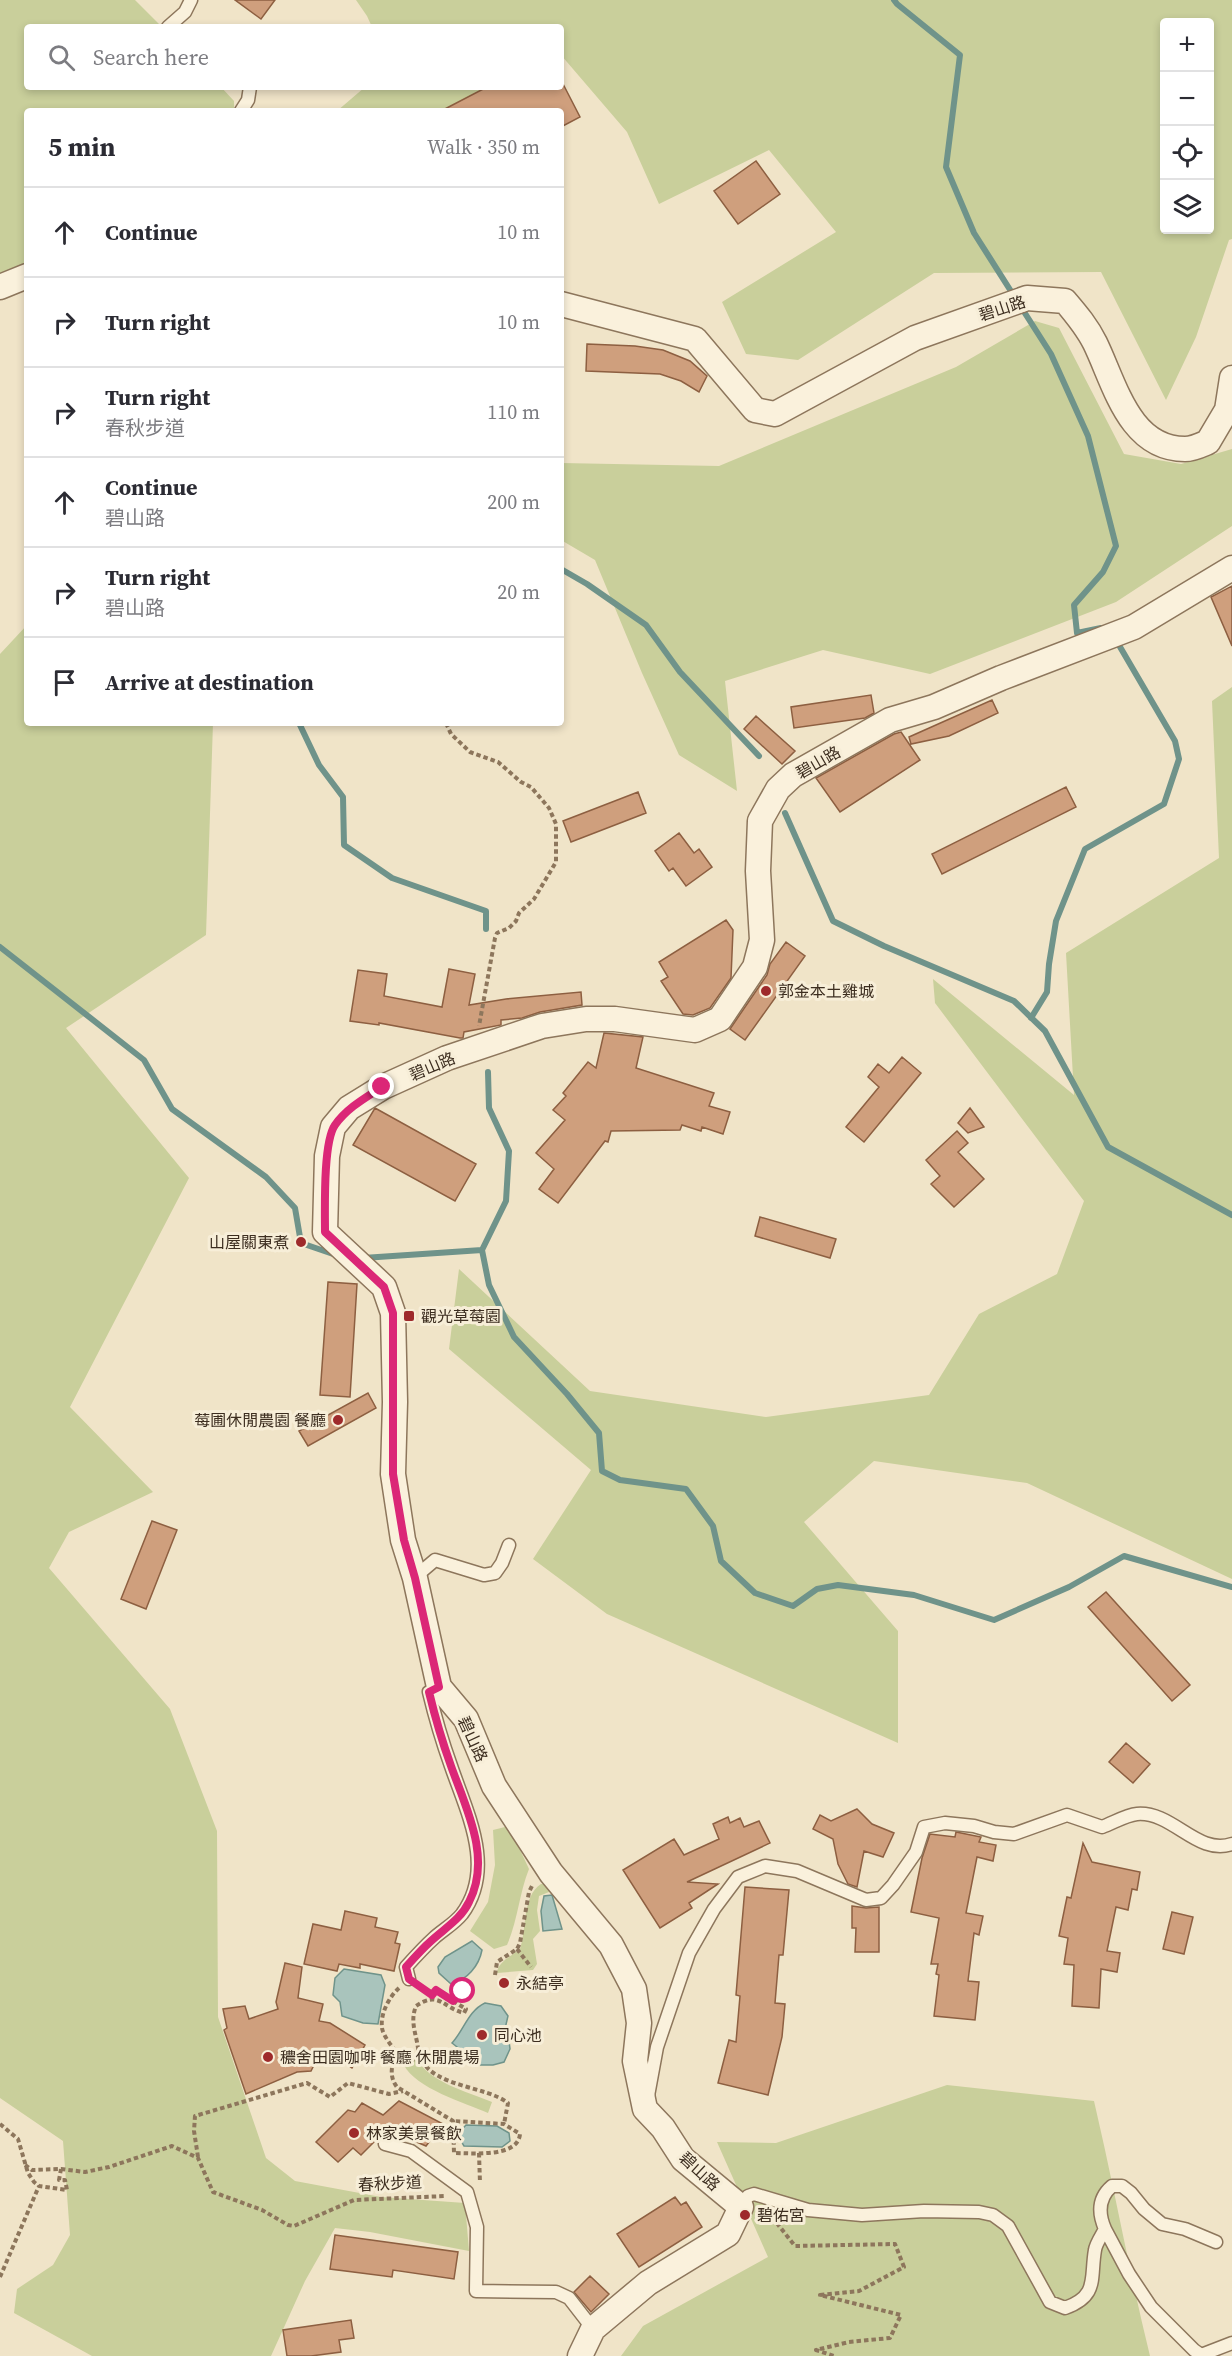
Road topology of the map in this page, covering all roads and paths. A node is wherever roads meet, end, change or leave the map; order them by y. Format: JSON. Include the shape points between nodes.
{"nodes":[{"id":1,"x":191,"y":0,"type":"edge"},
{"id":2,"x":171,"y":24,"type":"edge"},
{"id":3,"x":250,"y":90,"type":"edge"},
{"id":4,"x":243,"y":108,"type":"edge"},
{"id":5,"x":24,"y":277,"type":"edge"},
{"id":6,"x":0,"y":287,"type":"edge"},
{"id":7,"x":564,"y":305,"type":"edge"},
{"id":8,"x":1232,"y":378,"type":"edge"},
{"id":9,"x":1232,"y":568,"type":"edge"},
{"id":10,"x":447,"y":726,"type":"edge"},
{"id":11,"x":477,"y":1047,"type":"junction"},
{"id":12,"x":509,"y":1545,"type":"dead end"},
{"id":13,"x":415,"y":1577,"type":"junction"},
{"id":14,"x":439,"y":1687,"type":"junction"},
{"id":15,"x":1232,"y":1844,"type":"edge"},
{"id":16,"x":551,"y":1873,"type":"junction"},
{"id":17,"x":517,"y":1949,"type":"junction"},
{"id":18,"x":531,"y":1967,"type":"dead end"},
{"id":19,"x":495,"y":1975,"type":"dead end"},
{"id":20,"x":411,"y":1980,"type":"junction"},
{"id":21,"x":475,"y":1991,"type":"dead end"},
{"id":22,"x":453,"y":2001,"type":"junction"},
{"id":23,"x":397,"y":2054,"type":"junction"},
{"id":24,"x":420,"y":2058,"type":"junction"},
{"id":25,"x":404,"y":2091,"type":"junction"},
{"id":26,"x":645,"y":2109,"type":"junction"},
{"id":27,"x":453,"y":2121,"type":"junction"},
{"id":28,"x":0,"y":2124,"type":"edge"},
{"id":29,"x":504,"y":2124,"type":"junction"},
{"id":30,"x":385,"y":2144,"type":"dead end"},
{"id":31,"x":479,"y":2153,"type":"junction"},
{"id":32,"x":198,"y":2158,"type":"junction"},
{"id":33,"x":25,"y":2165,"type":"junction"},
{"id":34,"x":61,"y":2169,"type":"junction"},
{"id":35,"x":39,"y":2186,"type":"junction"},
{"id":36,"x":467,"y":2192,"type":"junction"},
{"id":37,"x":741,"y":2207,"type":"junction"},
{"id":38,"x":1105,"y":2229,"type":"junction"},
{"id":39,"x":1216,"y":2242,"type":"dead end"},
{"id":40,"x":0,"y":2277,"type":"edge"},
{"id":41,"x":593,"y":2329,"type":"junction"},
{"id":42,"x":1232,"y":2343,"type":"edge"},
{"id":43,"x":580,"y":2356,"type":"edge"},
{"id":44,"x":834,"y":2356,"type":"edge"}],
"edges":[{"from":1,"to":2,"type":"lane"},
{"from":3,"to":4,"type":"lane"},
{"from":5,"to":6,"type":"street"},
{"from":7,"to":8,"type":"street","name":"碧山路","via":[[694,339],[754,410],[776,414],[915,338],[1028,298],[1065,301],[1083,322],[1123,406],[1138,428],[1160,445],[1187,449],[1208,442],[1227,410]]},
{"from":9,"to":11,"type":"street","name":"碧山路","via":[[1134,627],[934,707],[890,720],[793,775],[778,789],[760,821],[762,940],[755,967],[720,1019],[694,1030],[586,1019],[543,1026]]},
{"from":10,"to":11,"type":"path","via":[[470,752],[498,762],[531,787],[549,808],[556,824],[556,862],[516,921],[495,938]]},
{"from":11,"to":13,"type":"street","name":"碧山路","via":[[382,1087],[349,1108],[333,1127],[327,1156],[325,1232],[384,1287],[393,1313],[393,1474],[404,1540]]},
{"from":12,"to":13,"type":"lane","via":[[495,1573],[484,1575],[435,1560]]},
{"from":13,"to":14,"type":"street","name":"碧山路"},
{"from":14,"to":16,"type":"street","name":"碧山路","via":[[466,1719],[494,1785]]},
{"from":14,"to":20,"type":"lane","via":[[429,1692],[473,1828],[478,1853],[477,1879],[460,1916],[406,1967]]},
{"from":15,"to":26,"type":"lane","via":[[1222,1848],[1201,1842],[1160,1817],[1136,1814],[1102,1827],[1067,1815],[1014,1834],[945,1823],[924,1827],[916,1852],[881,1898],[866,1900],[797,1871],[765,1866],[738,1877],[689,1953],[657,2047]]},
{"from":16,"to":17,"type":"path","via":[[533,1883]]},
{"from":16,"to":26,"type":"street","name":"碧山路","via":[[611,1945],[634,1989],[639,2023],[635,2061]]},
{"from":17,"to":18,"type":"path"},
{"from":17,"to":19,"type":"path","via":[[497,1962]]},
{"from":20,"to":22,"type":"path","via":[[432,1995],[436,1990]]},
{"from":20,"to":23,"type":"path","via":[[391,1995],[384,2013],[382,2029]]},
{"from":21,"to":22,"type":"path","via":[[463,1991]]},
{"from":22,"to":24,"type":"path","via":[[466,2009],[464,2013],[433,1998],[416,2006],[412,2023]]},
{"from":23,"to":24,"type":"path","via":[[408,2061]]},
{"from":23,"to":25,"type":"path","via":[[392,2080]]},
{"from":24,"to":29,"type":"path","via":[[452,2082],[508,2103]]},
{"from":25,"to":27,"type":"path"},
{"from":25,"to":32,"type":"path","name":"春秋步道","via":[[390,2094],[348,2083],[330,2097],[307,2083],[195,2116]]},
{"from":26,"to":37,"type":"street","name":"碧山路","via":[[683,2159]]},
{"from":27,"to":29,"type":"path"},
{"from":27,"to":31,"type":"path","via":[[454,2153]]},
{"from":28,"to":33,"type":"path","via":[[18,2139]]},
{"from":29,"to":31,"type":"path","via":[[520,2134],[515,2146]]},
{"from":30,"to":36,"type":"lane","via":[[411,2151]]},
{"from":31,"to":36,"type":"path","via":[[480,2184]]},
{"from":32,"to":34,"type":"path","via":[[172,2146],[85,2172]]},
{"from":32,"to":36,"type":"path","name":"春秋步道","via":[[213,2192],[262,2210],[288,2225],[300,2224],[354,2200],[426,2198]]},
{"from":33,"to":34,"type":"path","via":[[32,2170]]},
{"from":33,"to":35,"type":"path"},
{"from":34,"to":35,"type":"path","via":[[59,2180],[65,2180],[67,2190]]},
{"from":35,"to":40,"type":"path"},
{"from":36,"to":41,"type":"lane","via":[[477,2227],[476,2290],[556,2292],[568,2298]]},
{"from":37,"to":38,"type":"lane","via":[[754,2194],[808,2210],[862,2215],[924,2211],[993,2215],[1008,2226],[1050,2302],[1065,2308],[1083,2299],[1090,2288],[1095,2249]]},
{"from":37,"to":41,"type":"street","via":[[728,2234],[648,2283]]},
{"from":37,"to":44,"type":"path","via":[[768,2213],[795,2246],[895,2244],[904,2267],[859,2290],[820,2295],[901,2315],[890,2338],[816,2350]]},
{"from":38,"to":39,"type":"lane","via":[[1100,2204],[1104,2193],[1112,2186],[1122,2186],[1162,2224]]},
{"from":38,"to":42,"type":"lane","via":[[1151,2307],[1194,2350],[1201,2355]]},
{"from":41,"to":43,"type":"street"}]}
